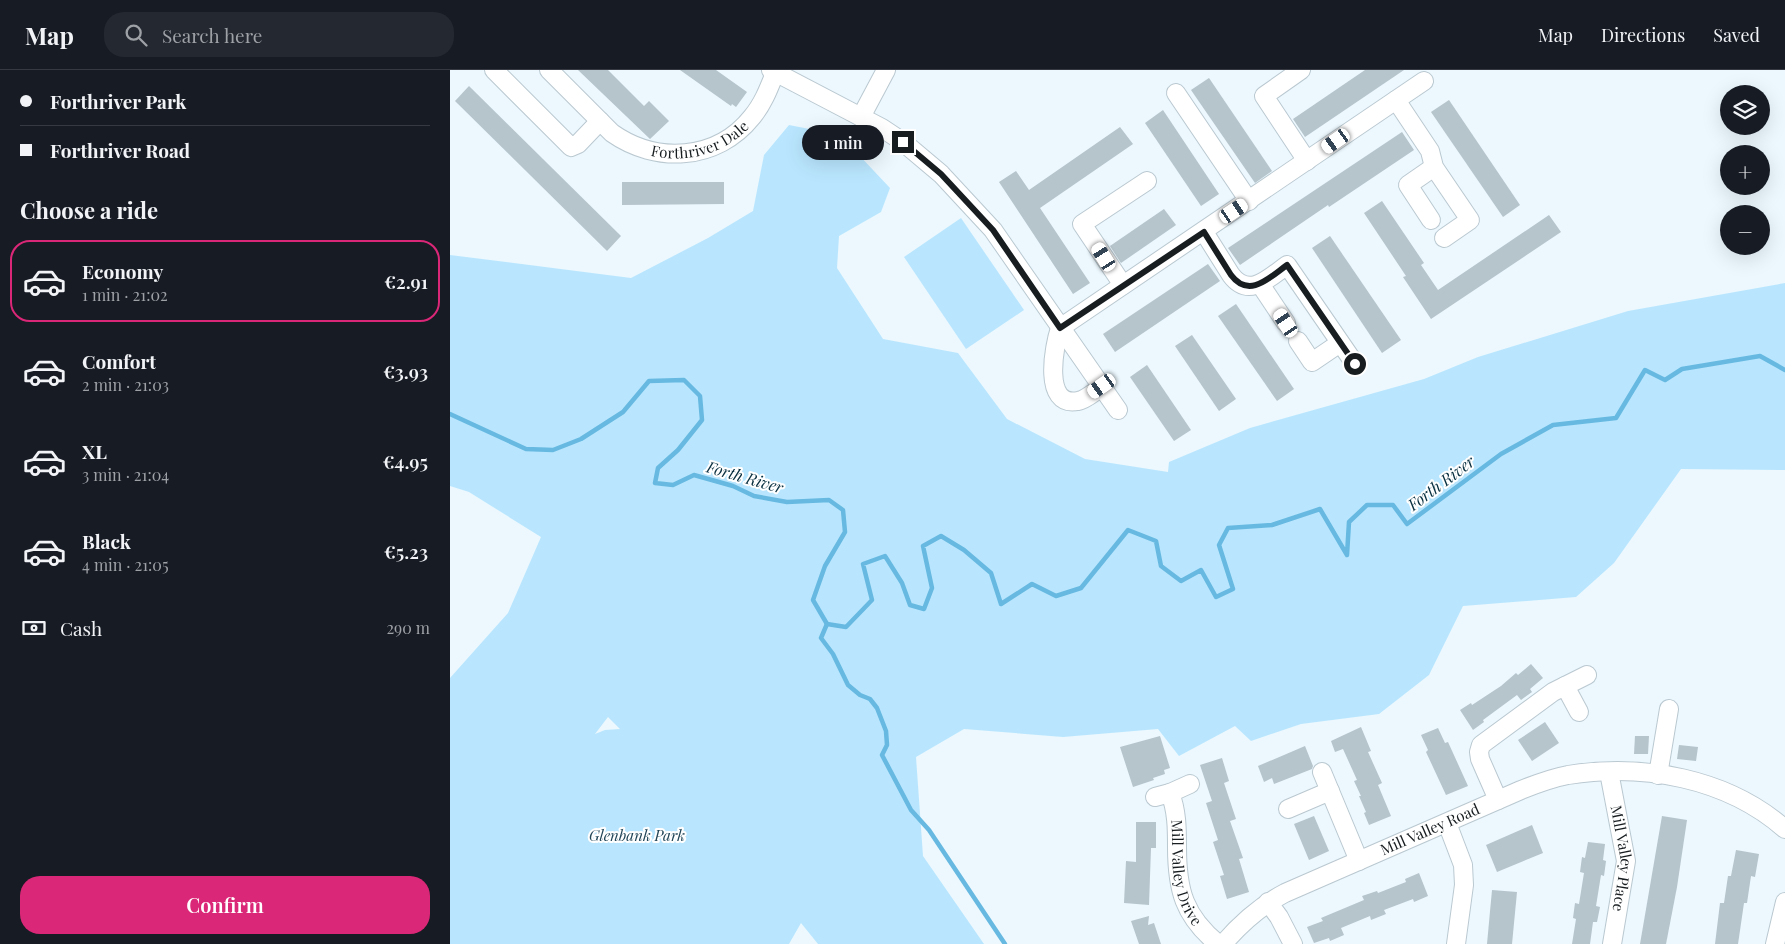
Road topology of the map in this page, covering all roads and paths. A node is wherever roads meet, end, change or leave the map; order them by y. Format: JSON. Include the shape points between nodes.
{"nodes":[{"id":1,"x":494,"y":70,"type":"edge"},
{"id":2,"x":549,"y":70,"type":"edge"},
{"id":3,"x":886,"y":70,"type":"edge"},
{"id":4,"x":1301,"y":70,"type":"edge"},
{"id":5,"x":773,"y":71,"type":"edge"},
{"id":6,"x":1424,"y":81,"type":"dead end"},
{"id":7,"x":1176,"y":93,"type":"dead end"},
{"id":8,"x":1396,"y":100,"type":"junction"},
{"id":9,"x":861,"y":117,"type":"junction"},
{"id":10,"x":600,"y":121,"type":"junction"},
{"id":11,"x":1307,"y":161,"type":"junction"},
{"id":12,"x":1434,"y":167,"type":"junction"},
{"id":13,"x":1147,"y":181,"type":"dead end"},
{"id":14,"x":1249,"y":201,"type":"junction"},
{"id":15,"x":1431,"y":220,"type":"dead end"},
{"id":16,"x":1204,"y":232,"type":"junction"},
{"id":17,"x":1444,"y":238,"type":"dead end"},
{"id":18,"x":1260,"y":284,"type":"junction"},
{"id":19,"x":1123,"y":285,"type":"junction"},
{"id":20,"x":1286,"y":323,"type":"dead end"},
{"id":21,"x":1060,"y":328,"type":"junction"},
{"id":22,"x":1298,"y":341,"type":"dead end"},
{"id":23,"x":1340,"y":343,"type":"junction"},
{"id":24,"x":1355,"y":364,"type":"dead end"},
{"id":25,"x":1102,"y":386,"type":"junction"},
{"id":26,"x":1118,"y":410,"type":"dead end"},
{"id":27,"x":1586,"y":675,"type":"dead end"},
{"id":28,"x":1565,"y":686,"type":"junction"},
{"id":29,"x":1669,"y":708,"type":"dead end"},
{"id":30,"x":1579,"y":712,"type":"dead end"},
{"id":31,"x":1322,"y":772,"type":"dead end"},
{"id":32,"x":1609,"y":772,"type":"junction"},
{"id":33,"x":1658,"y":775,"type":"junction"},
{"id":34,"x":1190,"y":784,"type":"dead end"},
{"id":35,"x":1330,"y":791,"type":"junction"},
{"id":36,"x":1498,"y":800,"type":"junction"},
{"id":37,"x":1288,"y":809,"type":"dead end"},
{"id":38,"x":1448,"y":823,"type":"junction"},
{"id":39,"x":1785,"y":829,"type":"edge"},
{"id":40,"x":1359,"y":861,"type":"junction"},
{"id":41,"x":1268,"y":902,"type":"junction"},
{"id":42,"x":1785,"y":902,"type":"edge"},
{"id":43,"x":1218,"y":944,"type":"edge"},
{"id":44,"x":1224,"y":944,"type":"edge"},
{"id":45,"x":1293,"y":944,"type":"edge"},
{"id":46,"x":1456,"y":944,"type":"edge"},
{"id":47,"x":1612,"y":944,"type":"edge"},
{"id":48,"x":1775,"y":944,"type":"edge"}],
"edges":[{"from":1,"to":10,"type":"street","via":[[571,147]]},
{"from":2,"to":10,"type":"street","name":"Forthriver Dale"},
{"from":3,"to":9,"type":"street"},
{"from":4,"to":11,"type":"street","via":[[1264,96]]},
{"from":5,"to":9,"type":"street"},
{"from":5,"to":10,"type":"street","name":"Forthriver Dale","via":[[767,93],[752,118],[721,142],[697,151],[668,154],[638,148],[618,137]]},
{"from":6,"to":8,"type":"street"},
{"from":7,"to":14,"type":"street"},
{"from":8,"to":11,"type":"street"},
{"from":8,"to":12,"type":"street","via":[[1430,151]]},
{"from":9,"to":21,"type":"street","via":[[903,142],[954,187],[993,230]]},
{"from":11,"to":14,"type":"street"},
{"from":12,"to":15,"type":"street","via":[[1408,185]]},
{"from":12,"to":17,"type":"street","via":[[1470,220]]},
{"from":13,"to":19,"type":"street","via":[[1082,224]]},
{"from":14,"to":16,"type":"street"},
{"from":16,"to":18,"type":"street","via":[[1235,281],[1250,286]]},
{"from":16,"to":19,"type":"street"},
{"from":18,"to":20,"type":"street"},
{"from":18,"to":23,"type":"street","via":[[1287,265]]},
{"from":19,"to":21,"type":"street"},
{"from":21,"to":25,"type":"street"},
{"from":21,"to":25,"type":"street","via":[[1056,339],[1053,384],[1056,392],[1071,402],[1080,401]]},
{"from":22,"to":23,"type":"street","via":[[1312,362]]},
{"from":23,"to":24,"type":"street"},
{"from":25,"to":26,"type":"street"},
{"from":27,"to":28,"type":"street"},
{"from":28,"to":30,"type":"street"},
{"from":28,"to":36,"type":"street","via":[[1481,745],[1480,759]]},
{"from":29,"to":33,"type":"street"},
{"from":31,"to":35,"type":"street"},
{"from":32,"to":33,"type":"street","name":"Mill Valley Road"},
{"from":32,"to":36,"type":"street","name":"Mill Valley Road","via":[[1551,779]]},
{"from":32,"to":47,"type":"street","name":"Mill Valley Place","via":[[1626,861]]},
{"from":33,"to":39,"type":"street","name":"Mill Valley Road","via":[[1699,781],[1739,797]]},
{"from":34,"to":43,"type":"street","name":"Mill Valley Drive","via":[[1163,795],[1175,804],[1177,866],[1182,896],[1198,925]]},
{"from":35,"to":37,"type":"street"},
{"from":35,"to":40,"type":"street"},
{"from":36,"to":38,"type":"street","name":"Mill Valley Road"},
{"from":38,"to":40,"type":"street","name":"Mill Valley Road"},
{"from":38,"to":46,"type":"street","via":[[1463,865],[1464,885]]},
{"from":40,"to":41,"type":"street","name":"Mill Valley Road"},
{"from":41,"to":44,"type":"street","name":"Mill Valley Road","via":[[1250,915]]},
{"from":41,"to":45,"type":"street","via":[[1280,917]]},
{"from":42,"to":48,"type":"street"}]}
